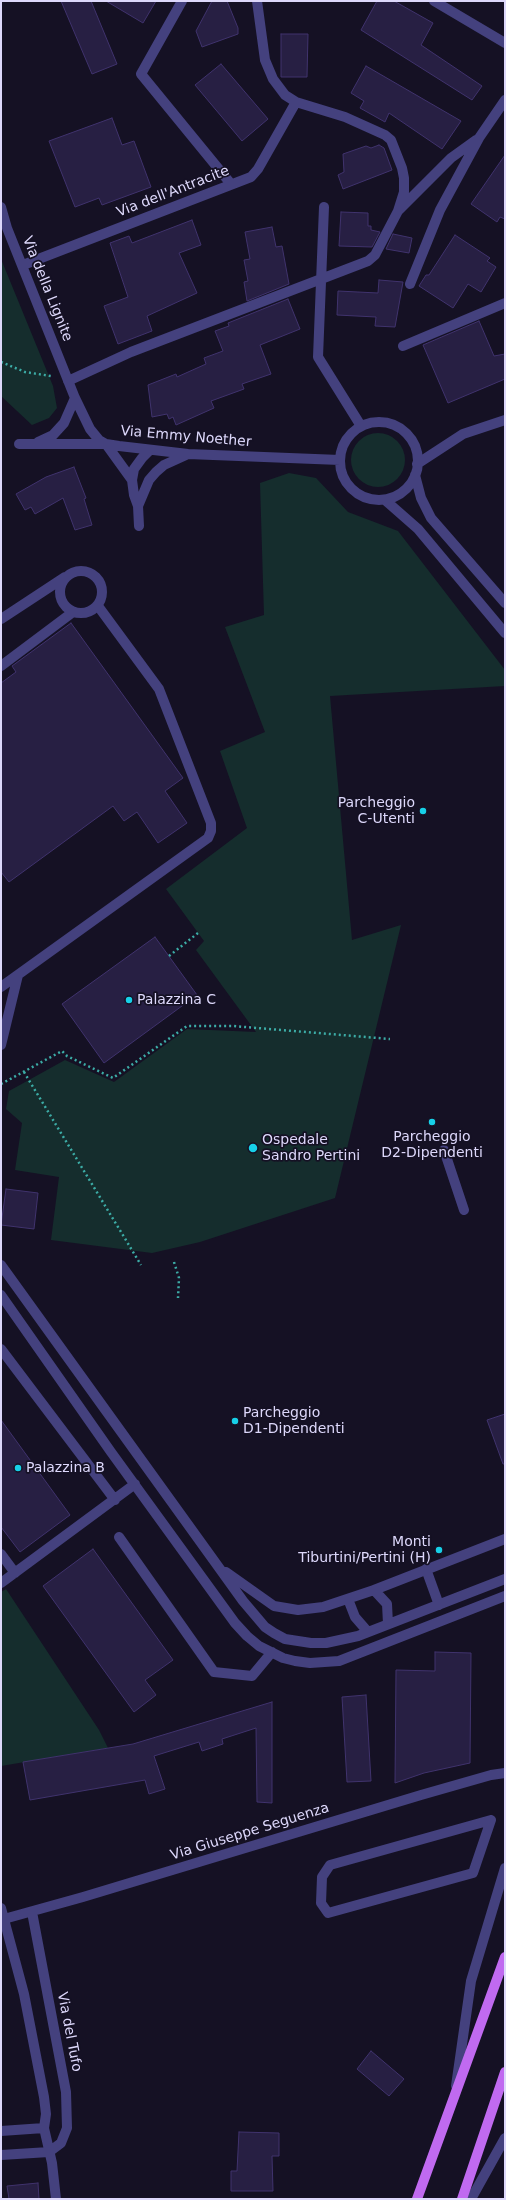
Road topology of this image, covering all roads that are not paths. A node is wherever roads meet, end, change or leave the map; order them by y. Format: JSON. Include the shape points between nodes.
{"nodes":[{"id":1,"x":182,"y":1,"type":"edge"},
{"id":2,"x":257,"y":1,"type":"edge"},
{"id":3,"x":434,"y":1,"type":"edge"},
{"id":4,"x":505,"y":43,"type":"edge"},
{"id":5,"x":505,"y":100,"type":"edge"},
{"id":6,"x":296,"y":102,"type":"junction"},
{"id":7,"x":479,"y":138,"type":"junction"},
{"id":8,"x":231,"y":184,"type":"junction"},
{"id":9,"x":1,"y":207,"type":"edge"},
{"id":10,"x":324,"y":207,"type":"dead end"},
{"id":11,"x":398,"y":211,"type":"junction"},
{"id":12,"x":1,"y":219,"type":"edge"},
{"id":13,"x":7,"y":228,"type":"junction"},
{"id":14,"x":23,"y":265,"type":"junction"},
{"id":15,"x":321,"y":279,"type":"junction"},
{"id":16,"x":410,"y":284,"type":"dead end"},
{"id":17,"x":505,"y":303,"type":"edge"},
{"id":18,"x":403,"y":346,"type":"dead end"},
{"id":19,"x":68,"y":381,"type":"junction"},
{"id":20,"x":75,"y":398,"type":"junction"},
{"id":21,"x":505,"y":420,"type":"edge"},
{"id":22,"x":361,"y":426,"type":"junction"},
{"id":23,"x":19,"y":444,"type":"dead end"},
{"id":24,"x":35,"y":444,"type":"junction"},
{"id":25,"x":106,"y":444,"type":"junction"},
{"id":26,"x":150,"y":450,"type":"junction"},
{"id":27,"x":188,"y":454,"type":"junction"},
{"id":28,"x":340,"y":460,"type":"junction"},
{"id":29,"x":417,"y":464,"type":"junction"},
{"id":30,"x":415,"y":475,"type":"junction"},
{"id":31,"x":132,"y":480,"type":"junction"},
{"id":32,"x":385,"y":500,"type":"junction"},
{"id":33,"x":138,"y":506,"type":"junction"},
{"id":34,"x":139,"y":526,"type":"dead end"},
{"id":35,"x":66,"y":576,"type":"junction"},
{"id":36,"x":505,"y":603,"type":"edge"},
{"id":37,"x":98,"y":606,"type":"junction"},
{"id":38,"x":73,"y":612,"type":"junction"},
{"id":39,"x":1,"y":619,"type":"edge"},
{"id":40,"x":505,"y":633,"type":"edge"},
{"id":41,"x":1,"y":666,"type":"edge"},
{"id":42,"x":18,"y":975,"type":"junction"},
{"id":43,"x":1,"y":987,"type":"edge"},
{"id":44,"x":2,"y":1038,"type":"edge"},
{"id":45,"x":444,"y":1150,"type":"dead end"},
{"id":46,"x":464,"y":1210,"type":"dead end"},
{"id":47,"x":1,"y":1265,"type":"edge"},
{"id":48,"x":1,"y":1295,"type":"edge"},
{"id":49,"x":1,"y":1349,"type":"edge"},
{"id":50,"x":135,"y":1484,"type":"junction"},
{"id":51,"x":115,"y":1500,"type":"junction"},
{"id":52,"x":118,"y":1538,"type":"dead end"},
{"id":53,"x":505,"y":1539,"type":"edge"},
{"id":54,"x":1,"y":1554,"type":"edge"},
{"id":55,"x":219,"y":1568,"type":"junction"},
{"id":56,"x":426,"y":1569,"type":"junction"},
{"id":57,"x":15,"y":1573,"type":"junction"},
{"id":58,"x":505,"y":1579,"type":"edge"},
{"id":59,"x":1,"y":1583,"type":"edge"},
{"id":60,"x":374,"y":1590,"type":"junction"},
{"id":61,"x":505,"y":1596,"type":"edge"},
{"id":62,"x":348,"y":1599,"type":"junction"},
{"id":63,"x":439,"y":1605,"type":"junction"},
{"id":64,"x":388,"y":1624,"type":"junction"},
{"id":65,"x":368,"y":1632,"type":"junction"},
{"id":66,"x":272,"y":1652,"type":"junction"},
{"id":67,"x":505,"y":1773,"type":"edge"},
{"id":68,"x":505,"y":1868,"type":"edge"},
{"id":69,"x":1,"y":1908,"type":"edge"},
{"id":70,"x":32,"y":1912,"type":"junction"},
{"id":71,"x":328,"y":1913,"type":"joint"},
{"id":72,"x":4,"y":1918,"type":"junction"},
{"id":73,"x":505,"y":1957,"type":"edge"},
{"id":74,"x":505,"y":2072,"type":"edge"},
{"id":75,"x":454,"y":2096,"type":"junction"},
{"id":76,"x":44,"y":2128,"type":"junction"},
{"id":77,"x":1,"y":2131,"type":"edge"},
{"id":78,"x":505,"y":2138,"type":"edge"},
{"id":79,"x":49,"y":2152,"type":"junction"},
{"id":80,"x":1,"y":2155,"type":"edge"},
{"id":81,"x":56,"y":2199,"type":"edge"},
{"id":82,"x":417,"y":2199,"type":"edge"},
{"id":83,"x":462,"y":2199,"type":"edge"},
{"id":84,"x":471,"y":2199,"type":"edge"}],
"edges":[{"from":1,"to":8,"type":"street","via":[[141,74]]},
{"from":2,"to":6,"type":"street","via":[[266,65],[281,91]]},
{"from":3,"to":4,"type":"street"},
{"from":5,"to":7,"type":"street"},
{"from":6,"to":8,"type":"street","name":"Via dell'Antracite","via":[[258,169],[251,177]]},
{"from":6,"to":11,"type":"street","via":[[345,117],[391,140],[404,178],[404,192]]},
{"from":7,"to":11,"type":"street","via":[[451,158]]},
{"from":7,"to":16,"type":"street","via":[[440,210]]},
{"from":8,"to":14,"type":"street","name":"Via dell'Antracite"},
{"from":9,"to":13,"type":"street","name":"Via della Lignite"},
{"from":10,"to":15,"type":"street"},
{"from":11,"to":15,"type":"street","via":[[372,259]]},
{"from":12,"to":13,"type":"street"},
{"from":13,"to":14,"type":"street","name":"Via della Lignite"},
{"from":14,"to":19,"type":"street","name":"Via della Lignite"},
{"from":15,"to":19,"type":"street","via":[[131,352]]},
{"from":15,"to":22,"type":"street","via":[[318,357]]},
{"from":17,"to":18,"type":"street"},
{"from":19,"to":20,"type":"street","name":"Via Emmy Noether"},
{"from":20,"to":24,"type":"street","via":[[64,423],[53,435]]},
{"from":20,"to":25,"type":"street","name":"Via Emmy Noether","via":[[90,429]]},
{"from":21,"to":29,"type":"street","via":[[463,434]]},
{"from":22,"to":28,"type":"street","via":[[346,440]]},
{"from":22,"to":29,"type":"street","via":[[381,422],[401,429],[414,445]]},
{"from":23,"to":24,"type":"street"},
{"from":24,"to":25,"type":"street"},
{"from":25,"to":26,"type":"street","name":"Via Emmy Noether"},
{"from":25,"to":31,"type":"street","via":[[124,465]]},
{"from":26,"to":27,"type":"street","name":"Via Emmy Noether"},
{"from":26,"to":31,"type":"street","via":[[134,469]]},
{"from":27,"to":28,"type":"street","name":"Via Emmy Noether"},
{"from":27,"to":33,"type":"street","via":[[164,464],[156,472],[149,480]]},
{"from":28,"to":32,"type":"street","via":[[344,479],[356,493],[373,500]]},
{"from":29,"to":30,"type":"street"},
{"from":30,"to":32,"type":"street","via":[[405,490]]},
{"from":30,"to":36,"type":"street","via":[[421,498],[431,518]]},
{"from":31,"to":33,"type":"street"},
{"from":32,"to":40,"type":"street","via":[[418,529]]},
{"from":33,"to":34,"type":"street"},
{"from":35,"to":37,"type":"street","via":[[81,570],[95,576],[102,590],[102,599]]},
{"from":35,"to":38,"type":"street","via":[[59,592],[66,608]]},
{"from":35,"to":39,"type":"street"},
{"from":37,"to":38,"type":"street","via":[[86,613]]},
{"from":37,"to":42,"type":"street","via":[[159,689],[211,831],[208,838]]},
{"from":38,"to":41,"type":"street"},
{"from":42,"to":43,"type":"street"},
{"from":42,"to":44,"type":"street"},
{"from":45,"to":46,"type":"street"},
{"from":47,"to":55,"type":"street"},
{"from":48,"to":50,"type":"street"},
{"from":49,"to":51,"type":"street"},
{"from":50,"to":51,"type":"street"},
{"from":50,"to":66,"type":"street","via":[[235,1623],[247,1636]]},
{"from":51,"to":57,"type":"street"},
{"from":52,"to":66,"type":"street","via":[[214,1672],[252,1676]]},
{"from":53,"to":56,"type":"street"},
{"from":54,"to":57,"type":"street"},
{"from":55,"to":62,"type":"street","via":[[274,1606],[298,1610],[323,1607]]},
{"from":55,"to":65,"type":"street","via":[[265,1628],[285,1639],[305,1643],[326,1642]]},
{"from":56,"to":60,"type":"street"},
{"from":56,"to":63,"type":"street"},
{"from":57,"to":59,"type":"street"},
{"from":58,"to":63,"type":"street"},
{"from":60,"to":62,"type":"street"},
{"from":60,"to":64,"type":"street","via":[[387,1604]]},
{"from":61,"to":66,"type":"street","via":[[339,1661],[310,1663],[283,1658]]},
{"from":62,"to":65,"type":"street","via":[[355,1617]]},
{"from":63,"to":64,"type":"street"},
{"from":64,"to":65,"type":"street"},
{"from":67,"to":70,"type":"street","name":"Via Giuseppe Seguenza","via":[[415,1797]]},
{"from":68,"to":75,"type":"street","via":[[471,1981]]},
{"from":69,"to":72,"type":"street"},
{"from":70,"to":72,"type":"street","name":"Via Giuseppe Seguenza"},
{"from":70,"to":79,"type":"street","name":"Via del Tufo","via":[[68,2102],[65,2135],[61,2143]]},
{"from":71,"to":71,"type":"street","via":[[473,1873],[491,1820],[330,1865],[322,1877],[321,1903]]},
{"from":72,"to":76,"type":"street","via":[[22,1987],[44,2097]]},
{"from":73,"to":75,"type":"main road"},
{"from":74,"to":83,"type":"main road"},
{"from":75,"to":82,"type":"main road"},
{"from":76,"to":77,"type":"street"},
{"from":76,"to":79,"type":"street"},
{"from":78,"to":84,"type":"street"},
{"from":79,"to":80,"type":"street"},
{"from":79,"to":81,"type":"street"}]}
